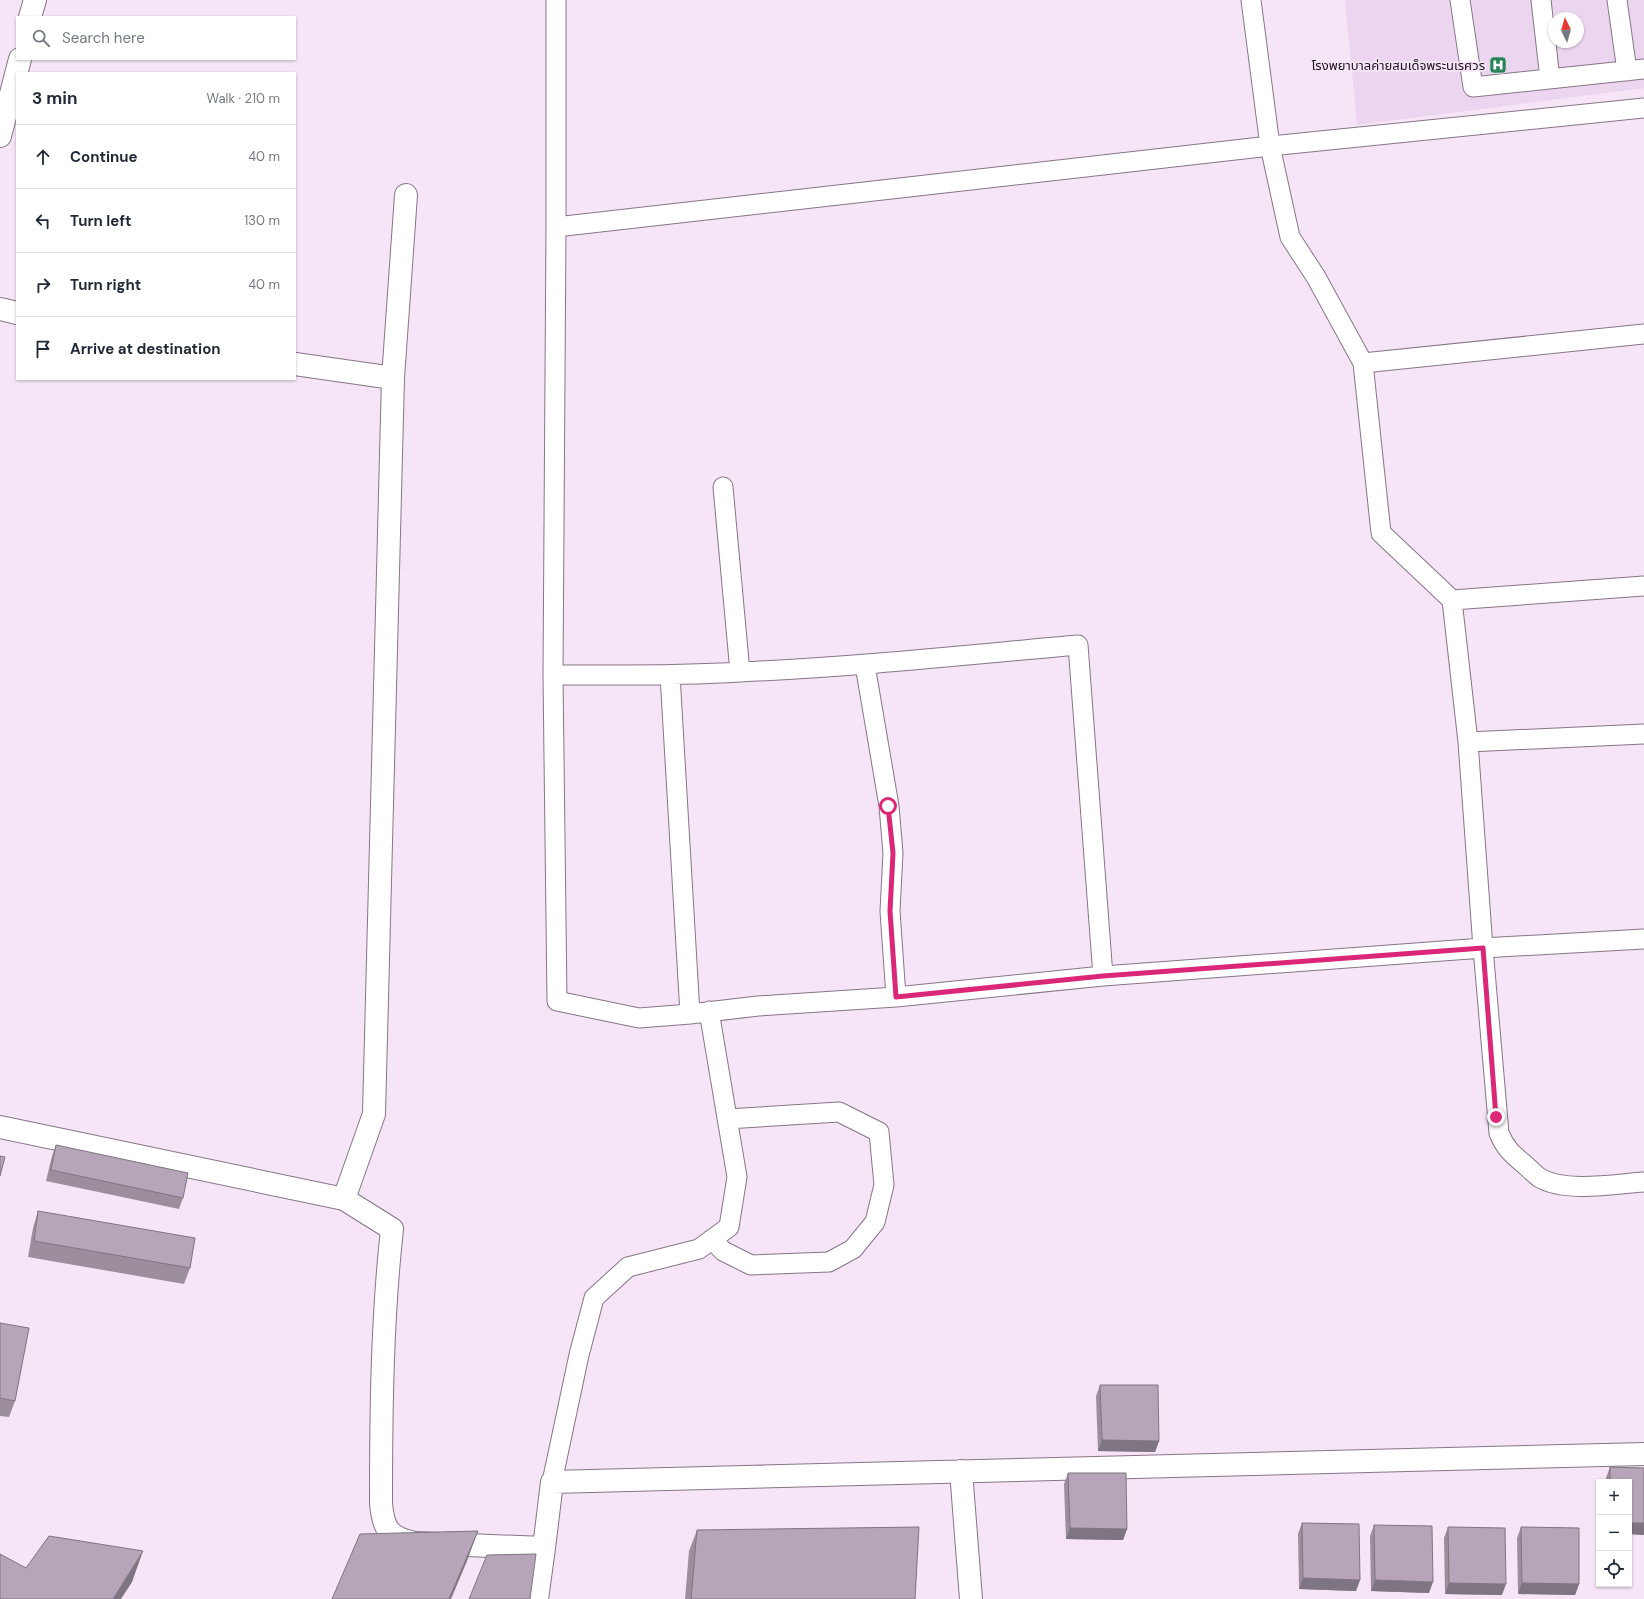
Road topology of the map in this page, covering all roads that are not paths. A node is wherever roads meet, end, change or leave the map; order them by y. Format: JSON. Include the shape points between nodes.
{"nodes":[{"id":1,"x":35,"y":0,"type":"edge"},
{"id":2,"x":556,"y":0,"type":"edge"},
{"id":3,"x":1251,"y":0,"type":"edge"},
{"id":4,"x":1460,"y":0,"type":"edge"},
{"id":5,"x":1541,"y":0,"type":"edge"},
{"id":6,"x":1617,"y":0,"type":"edge"},
{"id":7,"x":30,"y":16,"type":"edge"},
{"id":8,"x":20,"y":60,"type":"edge"},
{"id":9,"x":1636,"y":70,"type":"edge"},
{"id":10,"x":17,"y":72,"type":"edge"},
{"id":11,"x":16,"y":74,"type":"edge"},
{"id":12,"x":1550,"y":80,"type":"junction"},
{"id":13,"x":1644,"y":108,"type":"edge"},
{"id":14,"x":0,"y":136,"type":"edge"},
{"id":15,"x":1270,"y":146,"type":"junction"},
{"id":16,"x":406,"y":195,"type":"dead end"},
{"id":17,"x":556,"y":227,"type":"junction"},
{"id":18,"x":0,"y":310,"type":"edge"},
{"id":19,"x":16,"y":313,"type":"edge"},
{"id":20,"x":1644,"y":334,"type":"edge"},
{"id":21,"x":1363,"y":363,"type":"junction"},
{"id":22,"x":296,"y":364,"type":"edge"},
{"id":23,"x":393,"y":378,"type":"junction"},
{"id":24,"x":723,"y":487,"type":"dead end"},
{"id":25,"x":1644,"y":586,"type":"edge"},
{"id":26,"x":1452,"y":600,"type":"junction"},
{"id":27,"x":865,"y":665,"type":"junction"},
{"id":28,"x":740,"y":672,"type":"junction"},
{"id":29,"x":552,"y":675,"type":"junction"},
{"id":30,"x":670,"y":675,"type":"junction"},
{"id":31,"x":1644,"y":734,"type":"edge"},
{"id":32,"x":1468,"y":742,"type":"junction"},
{"id":33,"x":1644,"y":939,"type":"edge"},
{"id":34,"x":1483,"y":948,"type":"junction"},
{"id":35,"x":1103,"y":976,"type":"junction"},
{"id":36,"x":896,"y":997,"type":"junction"},
{"id":37,"x":699,"y":1013,"type":"junction"},
{"id":38,"x":727,"y":1119,"type":"junction"},
{"id":39,"x":0,"y":1127,"type":"edge"},
{"id":40,"x":1644,"y":1182,"type":"edge"},
{"id":41,"x":344,"y":1199,"type":"junction"},
{"id":42,"x":712,"y":1239,"type":"junction"},
{"id":43,"x":1644,"y":1454,"type":"edge"},
{"id":44,"x":961,"y":1471,"type":"junction"},
{"id":45,"x":552,"y":1482,"type":"junction"},
{"id":46,"x":544,"y":1548,"type":"junction"},
{"id":47,"x":537,"y":1599,"type":"edge"},
{"id":48,"x":971,"y":1599,"type":"edge"}],
"edges":[{"from":1,"to":7,"type":"street"},
{"from":2,"to":17,"type":"lane"},
{"from":3,"to":15,"type":"lane"},
{"from":4,"to":12,"type":"lane","via":[[1473,87]]},
{"from":5,"to":12,"type":"lane"},
{"from":6,"to":9,"type":"lane"},
{"from":8,"to":10,"type":"street"},
{"from":9,"to":12,"type":"lane"},
{"from":11,"to":14,"type":"street"},
{"from":13,"to":15,"type":"lane"},
{"from":15,"to":17,"type":"lane"},
{"from":15,"to":21,"type":"lane","via":[[1290,237],[1316,277]]},
{"from":16,"to":23,"type":"street"},
{"from":17,"to":29,"type":"lane"},
{"from":18,"to":19,"type":"street"},
{"from":20,"to":21,"type":"lane"},
{"from":21,"to":26,"type":"lane","via":[[1381,533]]},
{"from":22,"to":23,"type":"street"},
{"from":23,"to":41,"type":"street","via":[[374,1114]]},
{"from":24,"to":28,"type":"lane"},
{"from":25,"to":26,"type":"lane"},
{"from":26,"to":32,"type":"lane"},
{"from":27,"to":28,"type":"lane"},
{"from":27,"to":35,"type":"lane","via":[[1078,645]]},
{"from":27,"to":36,"type":"lane","via":[[893,853],[890,911]]},
{"from":28,"to":30,"type":"lane"},
{"from":29,"to":30,"type":"lane"},
{"from":29,"to":37,"type":"lane","via":[[557,1001],[639,1018]]},
{"from":30,"to":37,"type":"lane"},
{"from":31,"to":32,"type":"lane"},
{"from":32,"to":34,"type":"lane"},
{"from":33,"to":34,"type":"lane"},
{"from":34,"to":35,"type":"lane"},
{"from":34,"to":40,"type":"lane","via":[[1496,1117],[1504,1145],[1539,1178],[1552,1183],[1593,1185]]},
{"from":35,"to":36,"type":"lane"},
{"from":36,"to":37,"type":"lane","via":[[758,1006]]},
{"from":37,"to":38,"type":"lane"},
{"from":38,"to":42,"type":"lane","via":[[737,1177],[729,1227]]},
{"from":38,"to":42,"type":"lane","via":[[839,1112],[879,1132],[884,1185],[875,1222],[853,1250],[829,1262],[751,1265],[723,1252]]},
{"from":39,"to":41,"type":"street"},
{"from":41,"to":46,"type":"street","via":[[392,1230],[382,1376],[381,1503],[383,1519],[388,1530],[395,1537],[415,1543]]},
{"from":42,"to":45,"type":"lane","via":[[699,1249],[628,1267],[594,1298]]},
{"from":43,"to":44,"type":"street"},
{"from":44,"to":45,"type":"street"},
{"from":44,"to":48,"type":"street"},
{"from":45,"to":46,"type":"street"},
{"from":46,"to":47,"type":"street"}]}
